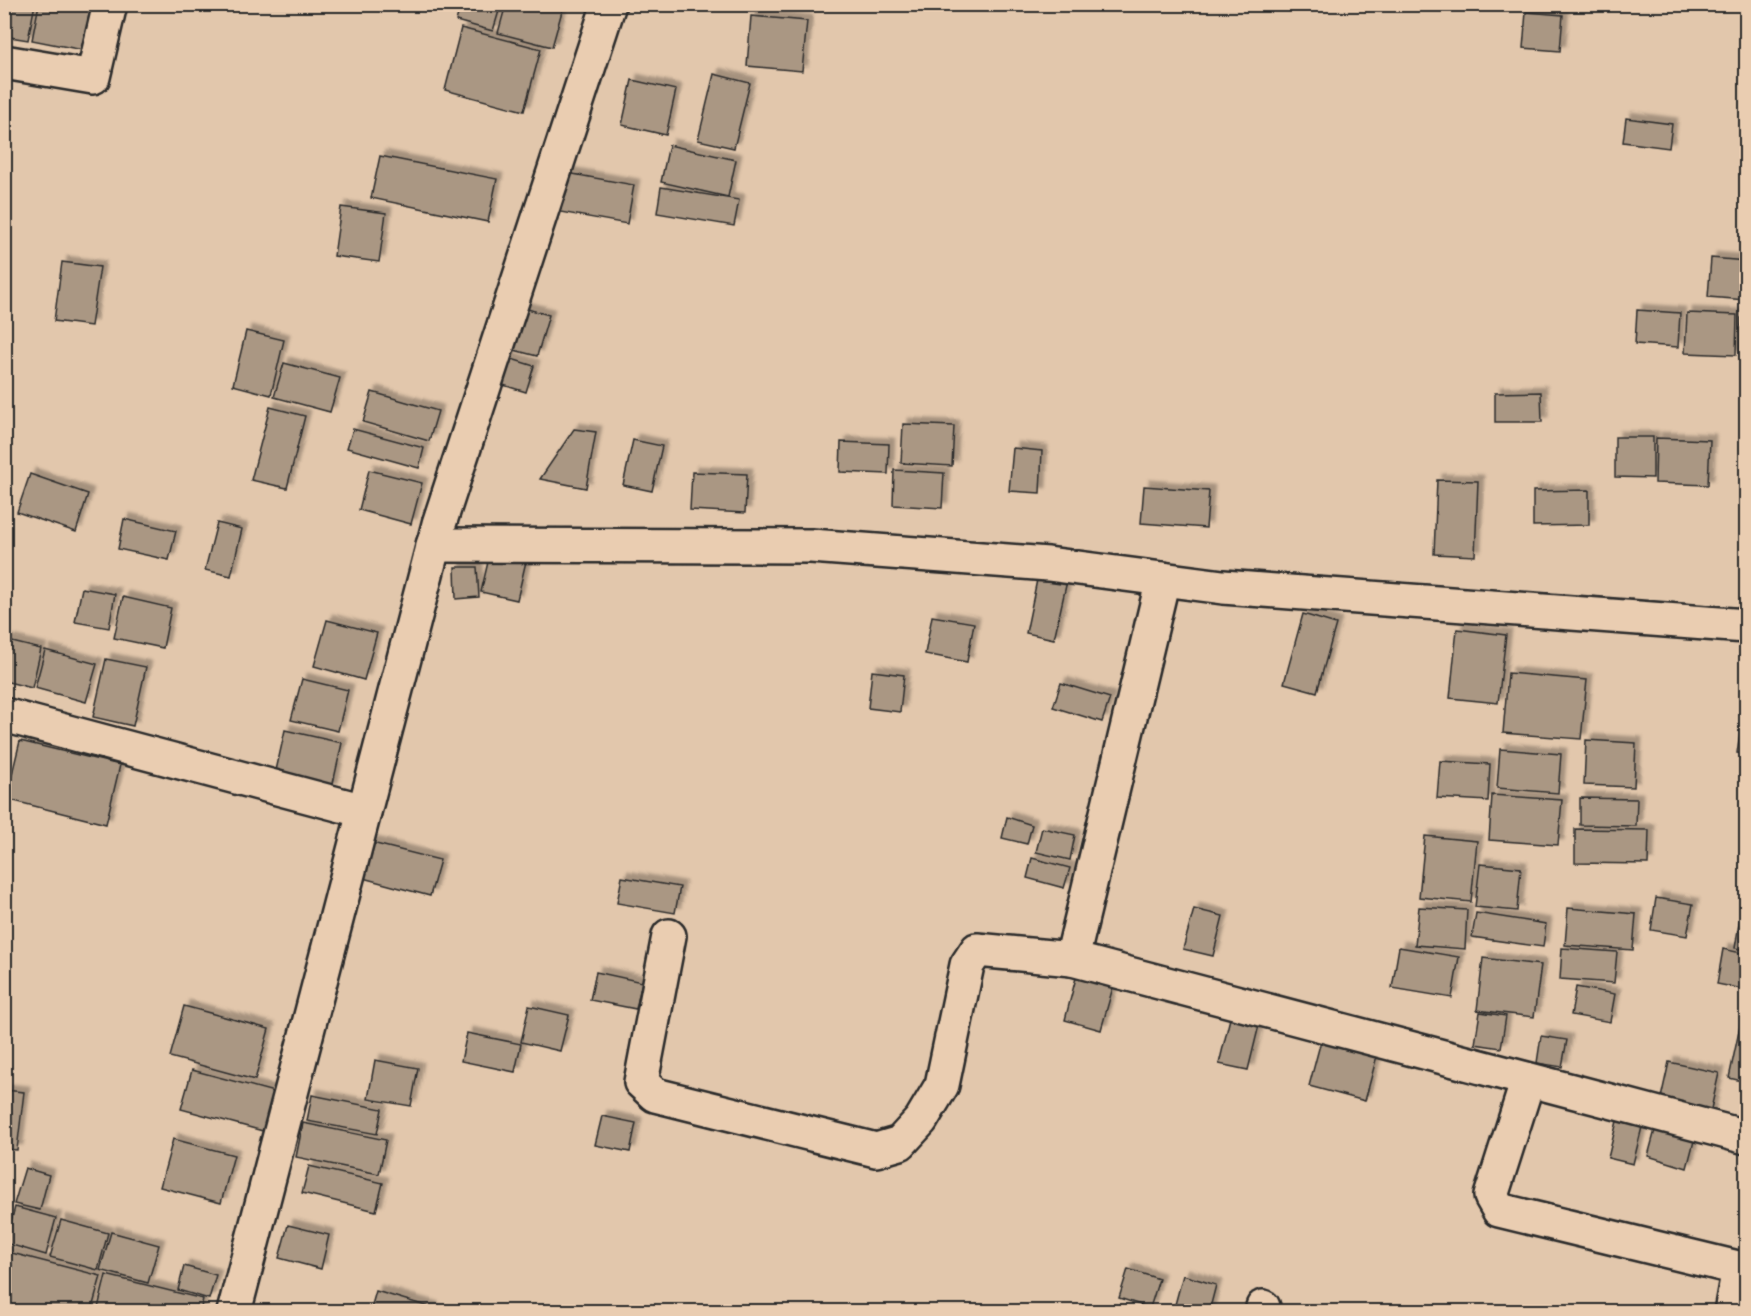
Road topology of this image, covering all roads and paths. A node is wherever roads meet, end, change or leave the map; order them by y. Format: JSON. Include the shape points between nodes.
{"nodes":[{"id":1,"x":110,"y":4,"type":"edge"},
{"id":2,"x":609,"y":4,"type":"edge"},
{"id":3,"x":4,"y":62,"type":"edge"},
{"id":4,"x":434,"y":545,"type":"junction"},
{"id":5,"x":1163,"y":579,"type":"junction"},
{"id":6,"x":1746,"y":626,"type":"edge"},
{"id":7,"x":4,"y":715,"type":"edge"},
{"id":8,"x":364,"y":811,"type":"junction"},
{"id":9,"x":669,"y":936,"type":"dead end"},
{"id":10,"x":1072,"y":959,"type":"junction"},
{"id":11,"x":1528,"y":1080,"type":"junction"},
{"id":12,"x":1746,"y":1137,"type":"edge"},
{"id":13,"x":1743,"y":1269,"type":"edge"},
{"id":14,"x":234,"y":1311,"type":"edge"},
{"id":15,"x":1731,"y":1311,"type":"edge"}],
"edges":[{"from":1,"to":3,"type":"street","via":[[93,76]]},
{"from":2,"to":4,"type":"street"},
{"from":4,"to":5,"type":"street","via":[[811,546],[1048,564]]},
{"from":4,"to":8,"type":"street"},
{"from":5,"to":6,"type":"street","via":[[1223,587]]},
{"from":5,"to":10,"type":"street"},
{"from":7,"to":8,"type":"street"},
{"from":8,"to":14,"type":"street"},
{"from":9,"to":10,"type":"street","via":[[640,1082],[655,1095],[876,1150],[900,1143],[921,1120],[942,1085],[967,965],[977,950]]},
{"from":10,"to":11,"type":"street"},
{"from":11,"to":12,"type":"street"},
{"from":11,"to":13,"type":"street","via":[[1491,1196],[1499,1210]]},
{"from":13,"to":15,"type":"street"}]}
